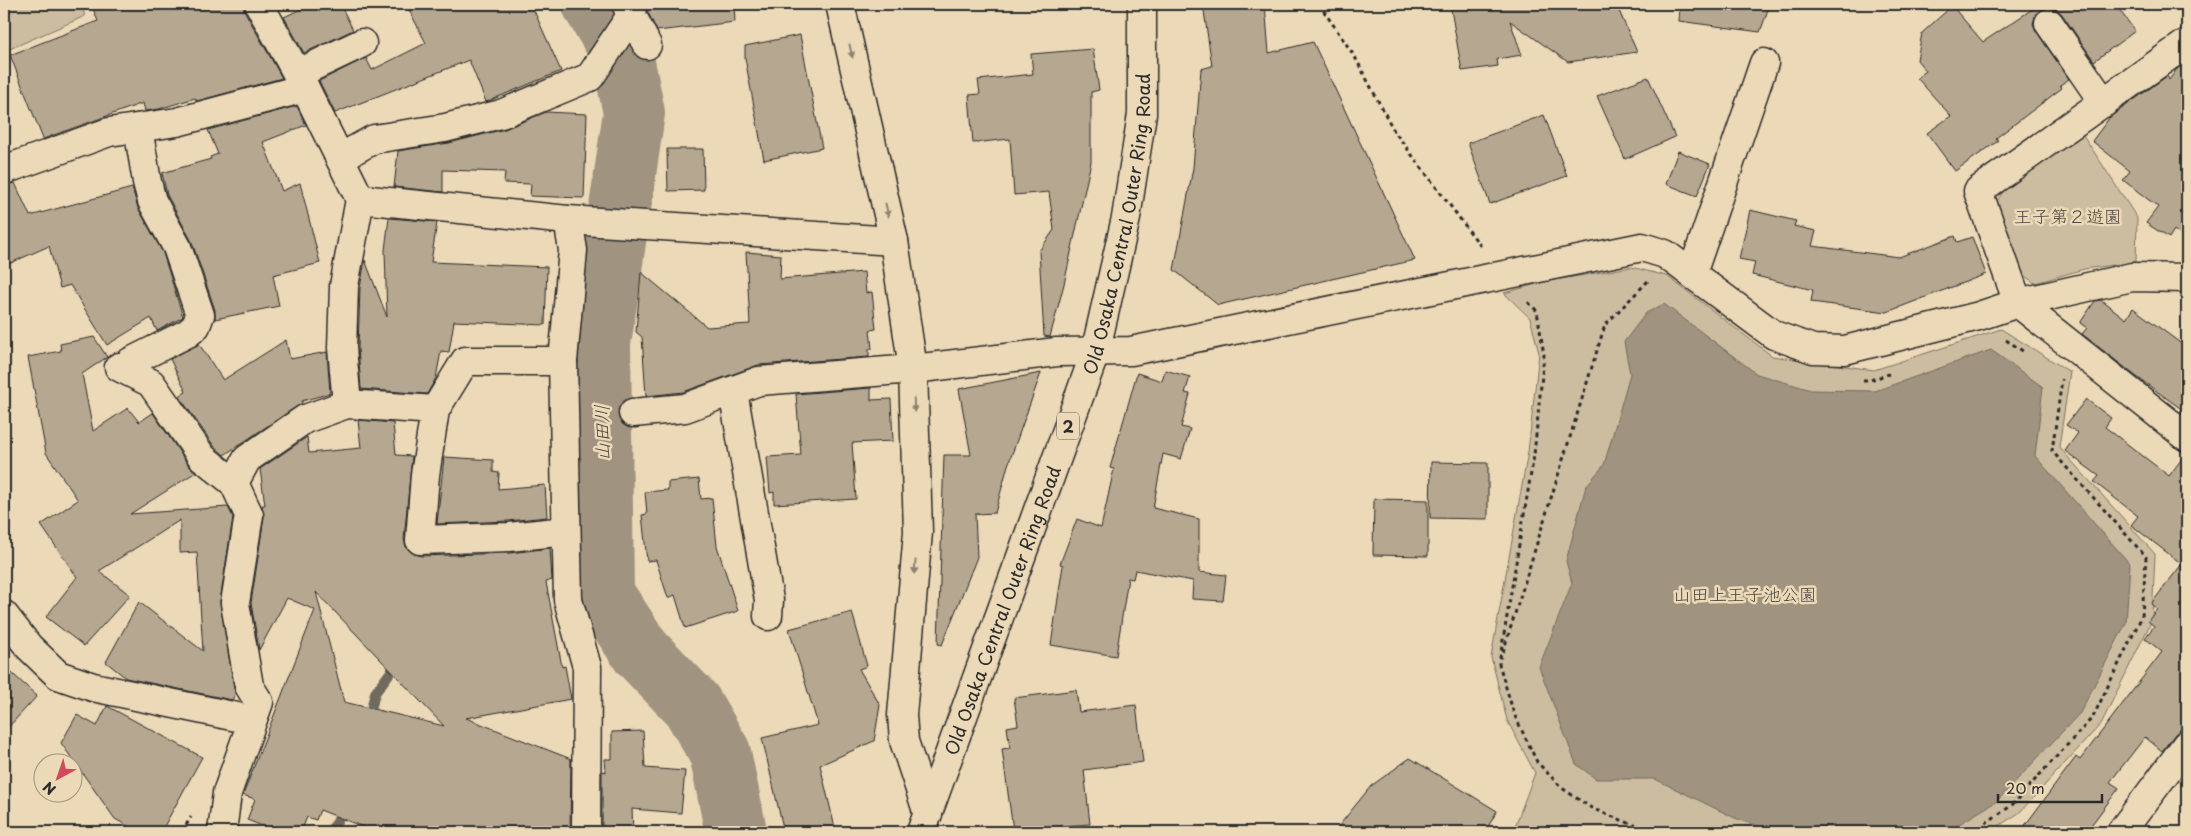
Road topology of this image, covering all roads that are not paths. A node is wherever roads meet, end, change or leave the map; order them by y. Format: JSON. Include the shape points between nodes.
{"nodes":[{"id":1,"x":259,"y":4,"type":"edge"},
{"id":2,"x":840,"y":4,"type":"edge"},
{"id":3,"x":1142,"y":4,"type":"edge"},
{"id":4,"x":629,"y":9,"type":"edge"},
{"id":5,"x":2049,"y":23,"type":"dead end"},
{"id":6,"x":362,"y":43,"type":"dead end"},
{"id":7,"x":2187,"y":43,"type":"edge"},
{"id":8,"x":647,"y":45,"type":"dead end"},
{"id":9,"x":1764,"y":63,"type":"dead end"},
{"id":10,"x":301,"y":81,"type":"junction"},
{"id":11,"x":2104,"y":102,"type":"junction"},
{"id":12,"x":138,"y":128,"type":"junction"},
{"id":13,"x":340,"y":158,"type":"junction"},
{"id":14,"x":4,"y":170,"type":"edge"},
{"id":15,"x":360,"y":199,"type":"junction"},
{"id":16,"x":568,"y":220,"type":"junction"},
{"id":17,"x":894,"y":241,"type":"junction"},
{"id":18,"x":1692,"y":274,"type":"junction"},
{"id":19,"x":2187,"y":278,"type":"edge"},
{"id":20,"x":2018,"y":303,"type":"junction"},
{"id":21,"x":1095,"y":353,"type":"junction"},
{"id":22,"x":563,"y":361,"type":"junction"},
{"id":23,"x":913,"y":369,"type":"junction"},
{"id":24,"x":733,"y":391,"type":"junction"},
{"id":25,"x":347,"y":404,"type":"junction"},
{"id":26,"x":435,"y":410,"type":"junction"},
{"id":27,"x":633,"y":413,"type":"dead end"},
{"id":28,"x":2187,"y":437,"type":"edge"},
{"id":29,"x":234,"y":483,"type":"junction"},
{"id":30,"x":566,"y":531,"type":"junction"},
{"id":31,"x":4,"y":615,"type":"edge"},
{"id":32,"x":768,"y":616,"type":"dead end"},
{"id":33,"x":237,"y":718,"type":"dead end"},
{"id":34,"x":2187,"y":744,"type":"edge"},
{"id":35,"x":925,"y":823,"type":"edge"},
{"id":36,"x":224,"y":831,"type":"edge"},
{"id":37,"x":586,"y":832,"type":"edge"},
{"id":38,"x":2121,"y":832,"type":"edge"}],
"edges":[{"from":1,"to":10,"type":"street"},
{"from":2,"to":17,"type":"street","one_way":true},
{"from":3,"to":21,"type":"street","name":"Old Osaka Central Outer Ring Road","number":"2","via":[[1142,114],[1126,218]]},
{"from":4,"to":8,"type":"street"},
{"from":4,"to":13,"type":"street","via":[[590,77],[501,114],[446,128],[374,139]]},
{"from":5,"to":11,"type":"street"},
{"from":6,"to":10,"type":"street"},
{"from":7,"to":11,"type":"street"},
{"from":9,"to":18,"type":"street"},
{"from":10,"to":12,"type":"street","via":[[177,122]]},
{"from":10,"to":13,"type":"street"},
{"from":11,"to":20,"type":"street","via":[[1978,191]]},
{"from":12,"to":14,"type":"street","via":[[109,132]]},
{"from":12,"to":29,"type":"street","via":[[152,201],[177,247],[200,315],[196,326],[188,333],[122,368],[151,383],[202,457]]},
{"from":13,"to":15,"type":"street"},
{"from":15,"to":16,"type":"street"},
{"from":15,"to":25,"type":"street","via":[[344,286],[342,348]]},
{"from":16,"to":17,"type":"street"},
{"from":16,"to":22,"type":"street","via":[[573,250]]},
{"from":17,"to":23,"type":"street"},
{"from":18,"to":20,"type":"street","via":[[1774,335],[1813,349],[1846,350]]},
{"from":18,"to":21,"type":"street","via":[[1665,254],[1642,247],[1131,351]]},
{"from":19,"to":20,"type":"street","via":[[2132,277]]},
{"from":20,"to":28,"type":"street"},
{"from":21,"to":23,"type":"street","via":[[1056,352]]},
{"from":21,"to":35,"type":"street","name":"Old Osaka Central Outer Ring Road","number":"2"},
{"from":22,"to":26,"type":"street","via":[[465,362]]},
{"from":22,"to":30,"type":"street"},
{"from":23,"to":24,"type":"street","via":[[759,382]]},
{"from":23,"to":35,"type":"street","one_way":true,"via":[[918,532],[902,715],[904,741]]},
{"from":24,"to":27,"type":"street","via":[[685,408]]},
{"from":24,"to":32,"type":"street","via":[[769,600]]},
{"from":25,"to":26,"type":"street"},
{"from":25,"to":29,"type":"street","via":[[305,419],[247,459]]},
{"from":26,"to":30,"type":"street","via":[[420,540]]},
{"from":29,"to":36,"type":"street","via":[[250,515],[235,602],[249,686],[258,702],[227,793]]},
{"from":30,"to":37,"type":"street","via":[[568,600],[587,667]]},
{"from":31,"to":33,"type":"street","via":[[29,647],[58,675],[93,686]]},
{"from":34,"to":38,"type":"street"}]}
